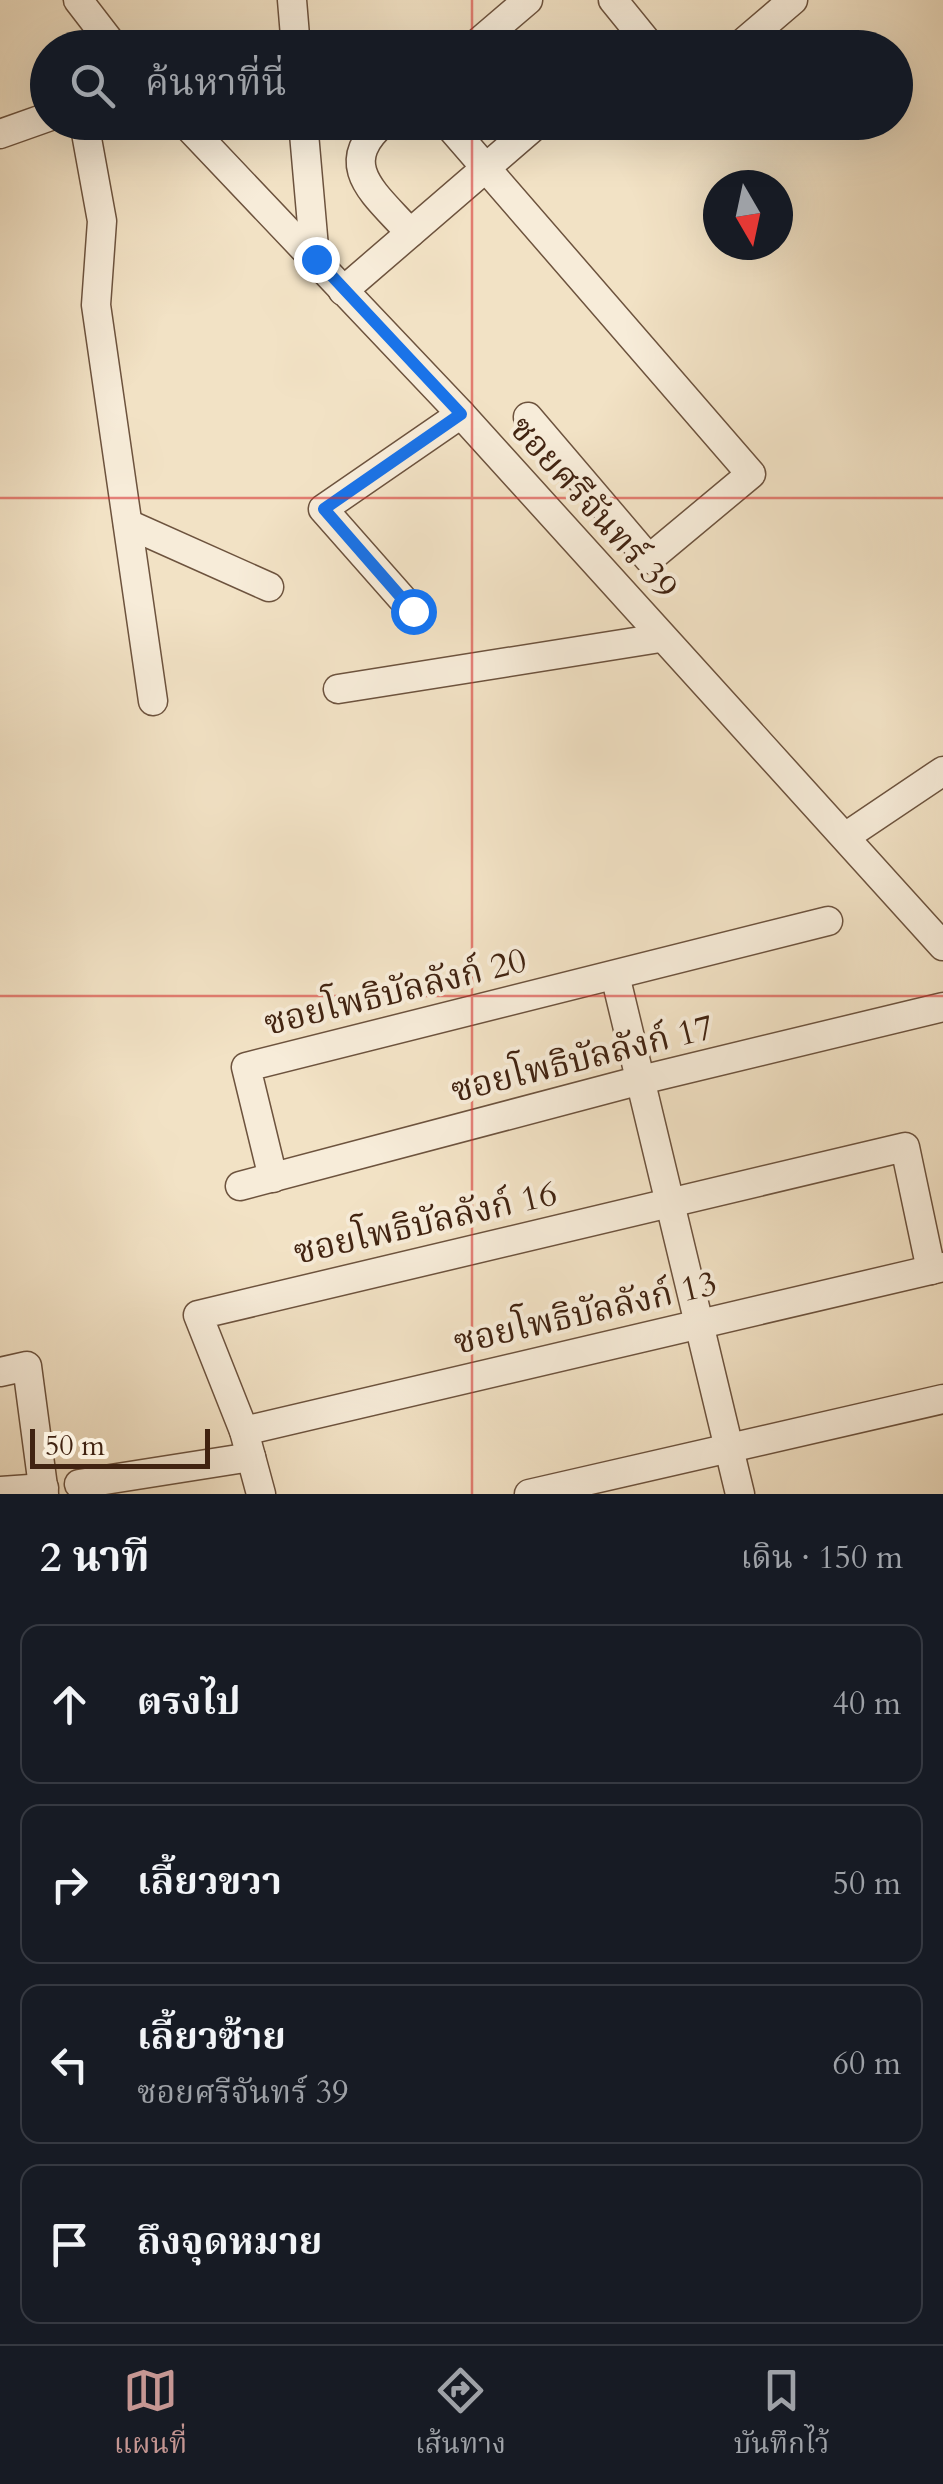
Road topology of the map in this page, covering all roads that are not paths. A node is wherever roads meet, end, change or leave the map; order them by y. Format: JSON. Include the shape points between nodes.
{"nodes":[{"id":1,"x":78,"y":0,"type":"edge"},
{"id":2,"x":292,"y":0,"type":"edge"},
{"id":3,"x":612,"y":0,"type":"edge"},
{"id":4,"x":793,"y":0,"type":"edge"},
{"id":5,"x":520,"y":2,"type":"edge"},
{"id":6,"x":101,"y":30,"type":"edge"},
{"id":7,"x":294,"y":30,"type":"edge"},
{"id":8,"x":491,"y":30,"type":"edge"},
{"id":9,"x":637,"y":30,"type":"edge"},
{"id":10,"x":758,"y":30,"type":"edge"},
{"id":11,"x":30,"y":124,"type":"edge"},
{"id":12,"x":0,"y":134,"type":"edge"},
{"id":13,"x":87,"y":140,"type":"edge"},
{"id":14,"x":201,"y":140,"type":"edge"},
{"id":15,"x":305,"y":140,"type":"edge"},
{"id":16,"x":366,"y":140,"type":"edge"},
{"id":17,"x":460,"y":140,"type":"edge"},
{"id":18,"x":518,"y":140,"type":"edge"},
{"id":19,"x":484,"y":170,"type":"junction"},
{"id":20,"x":410,"y":233,"type":"junction"},
{"id":21,"x":316,"y":259,"type":"junction"},
{"id":22,"x":343,"y":291,"type":"junction"},
{"id":23,"x":461,"y":414,"type":"junction"},
{"id":24,"x":528,"y":418,"type":"dead end"},
{"id":25,"x":128,"y":524,"type":"junction"},
{"id":26,"x":269,"y":586,"type":"dead end"},
{"id":27,"x":413,"y":611,"type":"dead end"},
{"id":28,"x":660,"y":638,"type":"junction"},
{"id":29,"x":338,"y":689,"type":"dead end"},
{"id":30,"x":153,"y":701,"type":"dead end"},
{"id":31,"x":943,"y":771,"type":"edge"},
{"id":32,"x":846,"y":837,"type":"junction"},
{"id":33,"x":828,"y":921,"type":"dead end"},
{"id":34,"x":943,"y":946,"type":"edge"},
{"id":35,"x":615,"y":974,"type":"junction"},
{"id":36,"x":943,"y":1008,"type":"edge"},
{"id":37,"x":641,"y":1080,"type":"junction"},
{"id":38,"x":272,"y":1178,"type":"junction"},
{"id":39,"x":240,"y":1186,"type":"dead end"},
{"id":40,"x":670,"y":1202,"type":"junction"},
{"id":41,"x":937,"y":1269,"type":"edge"},
{"id":42,"x":701,"y":1323,"type":"junction"},
{"id":43,"x":0,"y":1372,"type":"edge"},
{"id":44,"x":943,"y":1400,"type":"edge"},
{"id":45,"x":247,"y":1444,"type":"junction"},
{"id":46,"x":730,"y":1448,"type":"junction"},
{"id":47,"x":78,"y":1484,"type":"dead end"},
{"id":48,"x":0,"y":1491,"type":"edge"},
{"id":49,"x":44,"y":1491,"type":"edge"},
{"id":50,"x":261,"y":1494,"type":"edge"},
{"id":51,"x":529,"y":1494,"type":"edge"},
{"id":52,"x":740,"y":1494,"type":"edge"}],
"edges":[{"from":1,"to":6,"type":"street"},
{"from":2,"to":7,"type":"street"},
{"from":3,"to":9,"type":"street"},
{"from":4,"to":10,"type":"street"},
{"from":5,"to":8,"type":"street"},
{"from":11,"to":12,"type":"street"},
{"from":13,"to":25,"type":"street","via":[[102,221],[96,305]]},
{"from":14,"to":21,"type":"street","name":"ซอยศรีจันทร์ 39"},
{"from":15,"to":21,"type":"street"},
{"from":16,"to":20,"type":"street","via":[[359,166],[365,180]]},
{"from":17,"to":19,"type":"street"},
{"from":18,"to":19,"type":"street"},
{"from":19,"to":20,"type":"street"},
{"from":19,"to":24,"type":"street","via":[[751,474],[649,559]]},
{"from":20,"to":22,"type":"street"},
{"from":21,"to":22,"type":"street","name":"ซอยศรีจันทร์ 39"},
{"from":22,"to":23,"type":"street","name":"ซอยศรีจันทร์ 39"},
{"from":23,"to":27,"type":"street","via":[[324,509]]},
{"from":23,"to":28,"type":"street","name":"ซอยศรีจันทร์ 39"},
{"from":25,"to":26,"type":"street"},
{"from":25,"to":30,"type":"street"},
{"from":28,"to":29,"type":"street"},
{"from":28,"to":32,"type":"street","name":"ซอยศรีจันทร์ 39"},
{"from":31,"to":32,"type":"street"},
{"from":32,"to":34,"type":"street","name":"ซอยศรีจันทร์ 39"},
{"from":33,"to":35,"type":"street"},
{"from":35,"to":37,"type":"street"},
{"from":35,"to":38,"type":"street","name":"ซอยโพธิบัลลังก์ 20","via":[[246,1067]]},
{"from":36,"to":37,"type":"street","name":"ซอยโพธิบัลลังก์ 17"},
{"from":37,"to":38,"type":"street","name":"ซอยโพธิบัลลังก์ 17"},
{"from":37,"to":40,"type":"street"},
{"from":38,"to":39,"type":"street","name":"ซอยโพธิบัลลังก์ 17"},
{"from":40,"to":41,"type":"street","name":"ซอยโพธิบัลลังก์ 16","via":[[905,1147]]},
{"from":40,"to":42,"type":"street"},
{"from":40,"to":45,"type":"street","name":"ซอยโพธิบัลลังก์ 16","via":[[198,1314]]},
{"from":41,"to":42,"type":"street","name":"ซอยโพธิบัลลังก์ 13"},
{"from":42,"to":45,"type":"street","name":"ซอยโพธิบัลลังก์ 13"},
{"from":42,"to":46,"type":"street"},
{"from":43,"to":49,"type":"street","via":[[27,1366]]},
{"from":44,"to":46,"type":"street"},
{"from":45,"to":47,"type":"street","name":"ซอยโพธิบัลลังก์ 13"},
{"from":45,"to":50,"type":"street"},
{"from":46,"to":51,"type":"street"},
{"from":46,"to":52,"type":"street"},
{"from":48,"to":49,"type":"street"}]}
